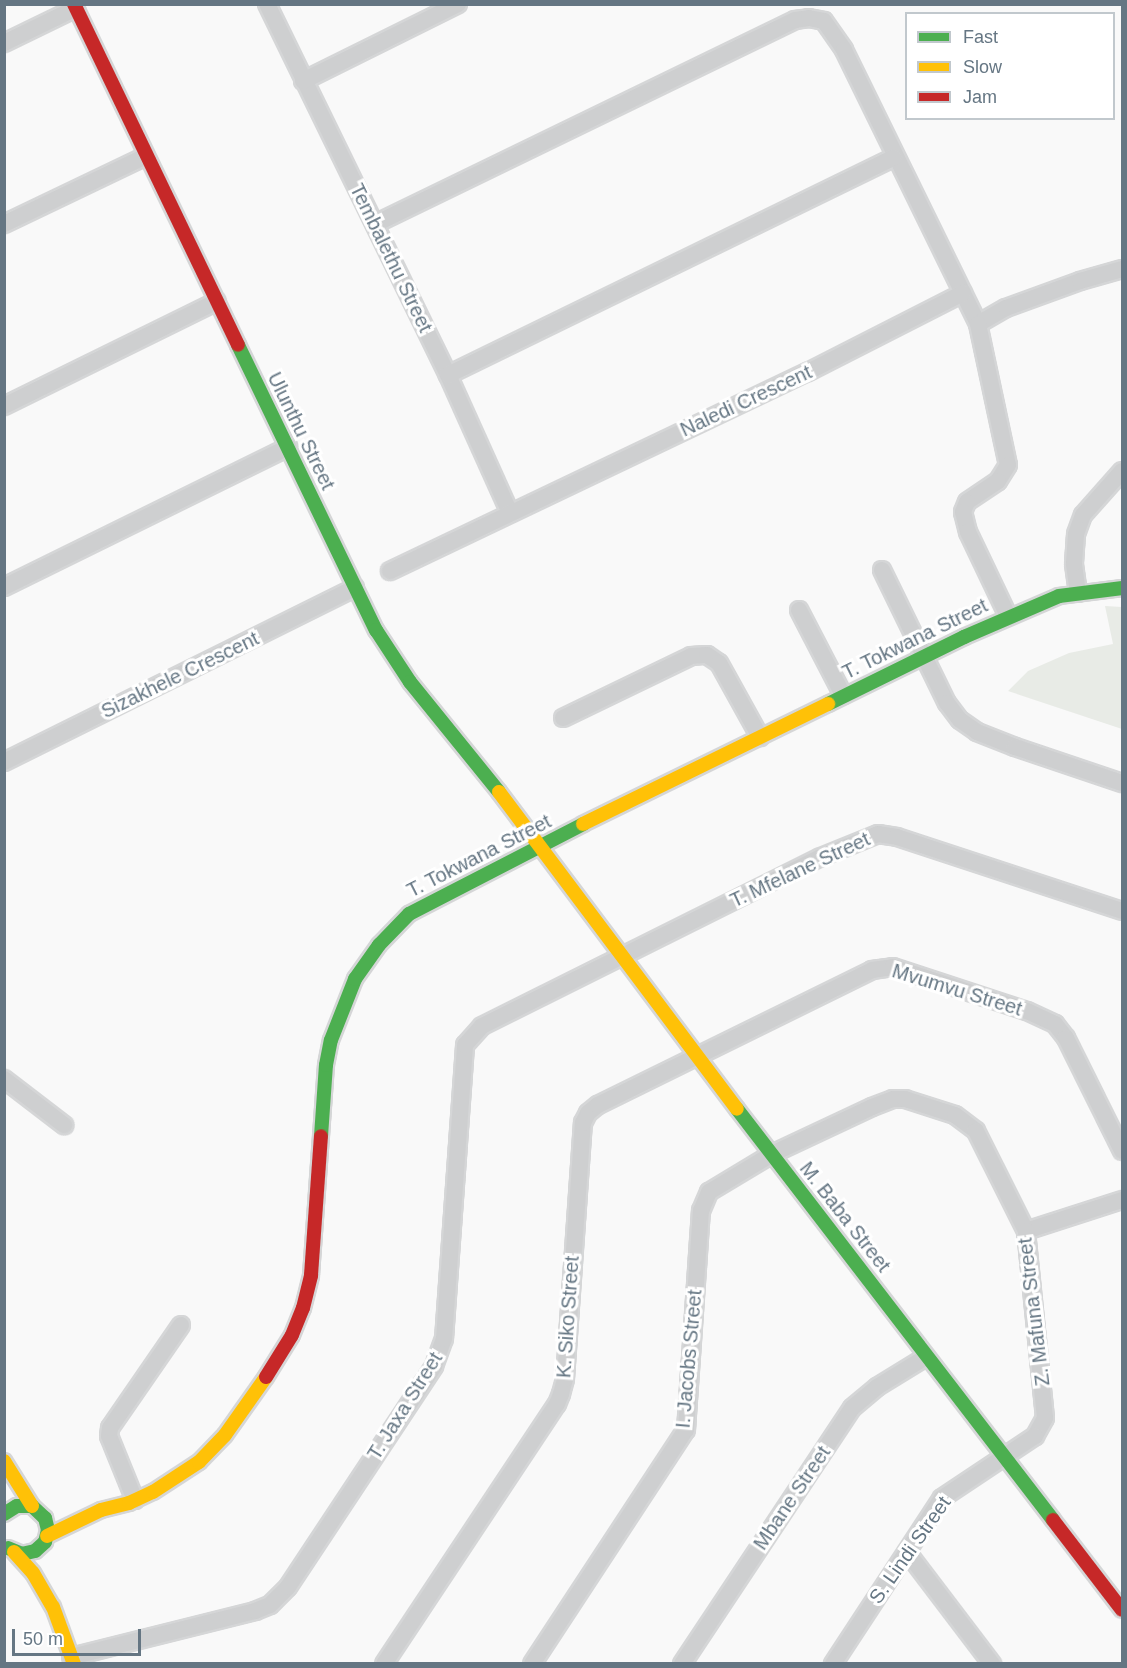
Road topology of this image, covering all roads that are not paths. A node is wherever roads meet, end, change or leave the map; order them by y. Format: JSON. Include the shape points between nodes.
{"nodes":[{"id":1,"x":267,"y":4,"type":"edge"},
{"id":2,"x":458,"y":4,"type":"edge"},
{"id":3,"x":75,"y":6,"type":"edge"},
{"id":4,"x":4,"y":43,"type":"edge"},
{"id":5,"x":303,"y":81,"type":"junction"},
{"id":6,"x":146,"y":156,"type":"junction"},
{"id":7,"x":894,"y":157,"type":"junction"},
{"id":8,"x":4,"y":224,"type":"edge"},
{"id":9,"x":375,"y":224,"type":"junction"},
{"id":10,"x":1122,"y":269,"type":"edge"},
{"id":11,"x":963,"y":293,"type":"junction"},
{"id":12,"x":217,"y":301,"type":"junction"},
{"id":13,"x":978,"y":324,"type":"junction"},
{"id":14,"x":448,"y":375,"type":"junction"},
{"id":15,"x":4,"y":406,"type":"edge"},
{"id":16,"x":288,"y":447,"type":"junction"},
{"id":17,"x":1122,"y":471,"type":"edge"},
{"id":18,"x":510,"y":513,"type":"junction"},
{"id":19,"x":882,"y":570,"type":"dead end"},
{"id":20,"x":390,"y":571,"type":"dead end"},
{"id":21,"x":4,"y":587,"type":"edge"},
{"id":22,"x":355,"y":588,"type":"junction"},
{"id":23,"x":1122,"y":588,"type":"edge"},
{"id":24,"x":1078,"y":593,"type":"junction"},
{"id":25,"x":799,"y":610,"type":"dead end"},
{"id":26,"x":1008,"y":616,"type":"junction"},
{"id":27,"x":925,"y":656,"type":"junction"},
{"id":28,"x":843,"y":696,"type":"junction"},
{"id":29,"x":563,"y":718,"type":"dead end"},
{"id":30,"x":760,"y":737,"type":"junction"},
{"id":31,"x":4,"y":762,"type":"edge"},
{"id":32,"x":1122,"y":783,"type":"edge"},
{"id":33,"x":539,"y":846,"type":"junction"},
{"id":34,"x":1122,"y":911,"type":"edge"},
{"id":35,"x":622,"y":956,"type":"junction"},
{"id":36,"x":696,"y":1055,"type":"junction"},
{"id":37,"x":4,"y":1079,"type":"edge"},
{"id":38,"x":64,"y":1125,"type":"dead end"},
{"id":39,"x":1122,"y":1151,"type":"edge"},
{"id":40,"x":771,"y":1154,"type":"junction"},
{"id":41,"x":1122,"y":1200,"type":"edge"},
{"id":42,"x":1026,"y":1231,"type":"junction"},
{"id":43,"x":181,"y":1325,"type":"dead end"},
{"id":44,"x":926,"y":1357,"type":"junction"},
{"id":45,"x":1005,"y":1458,"type":"junction"},
{"id":46,"x":4,"y":1461,"type":"edge"},
{"id":47,"x":135,"y":1500,"type":"junction"},
{"id":48,"x":47,"y":1510,"type":"junction"},
{"id":49,"x":101,"y":1510,"type":"junction"},
{"id":50,"x":5,"y":1512,"type":"edge"},
{"id":51,"x":46,"y":1539,"type":"junction"},
{"id":52,"x":8,"y":1550,"type":"edge"},
{"id":53,"x":907,"y":1552,"type":"junction"},
{"id":54,"x":1117,"y":1593,"type":"edge"},
{"id":55,"x":53,"y":1607,"type":"junction"},
{"id":56,"x":1122,"y":1610,"type":"edge"},
{"id":57,"x":73,"y":1660,"type":"edge"},
{"id":58,"x":384,"y":1664,"type":"edge"},
{"id":59,"x":532,"y":1664,"type":"edge"},
{"id":60,"x":682,"y":1664,"type":"edge"},
{"id":61,"x":834,"y":1664,"type":"edge"},
{"id":62,"x":992,"y":1664,"type":"edge"}],
"edges":[{"from":1,"to":5,"type":"street","name":"Tembalethu Street"},
{"from":2,"to":5,"type":"street"},
{"from":3,"to":4,"type":"street"},
{"from":3,"to":6,"type":"street","name":"Ulunthu Street"},
{"from":5,"to":9,"type":"street","name":"Tembalethu Street"},
{"from":6,"to":8,"type":"street"},
{"from":6,"to":12,"type":"street","name":"Ulunthu Street"},
{"from":7,"to":9,"type":"street","via":[[833,33],[824,21],[809,18],[795,20]]},
{"from":7,"to":11,"type":"street"},
{"from":7,"to":14,"type":"street"},
{"from":9,"to":14,"type":"street","name":"Tembalethu Street"},
{"from":10,"to":13,"type":"street","via":[[1006,308]]},
{"from":11,"to":13,"type":"street"},
{"from":11,"to":18,"type":"street","name":"Naledi Crescent"},
{"from":12,"to":15,"type":"street"},
{"from":12,"to":16,"type":"street","name":"Ulunthu Street"},
{"from":13,"to":26,"type":"street","via":[[1008,465],[998,481],[967,502],[963,512],[968,532]]},
{"from":14,"to":18,"type":"street","name":"Tembalethu Street"},
{"from":16,"to":21,"type":"street"},
{"from":16,"to":22,"type":"street","name":"Ulunthu Street"},
{"from":17,"to":24,"type":"street","via":[[1083,515],[1076,534]]},
{"from":18,"to":20,"type":"street","name":"Naledi Crescent"},
{"from":19,"to":27,"type":"street"},
{"from":22,"to":31,"type":"street","name":"Sizakhele Crescent"},
{"from":22,"to":33,"type":"street","name":"Ulunthu Street","via":[[376,630],[410,682]]},
{"from":23,"to":24,"type":"street","name":"T. Tokwana Street"},
{"from":24,"to":26,"type":"street","name":"T. Tokwana Street","via":[[1051,598]]},
{"from":25,"to":28,"type":"street"},
{"from":26,"to":27,"type":"street","name":"T. Tokwana Street"},
{"from":27,"to":28,"type":"street","name":"T. Tokwana Street"},
{"from":27,"to":32,"type":"street","via":[[947,703],[968,727]]},
{"from":28,"to":30,"type":"street","name":"T. Tokwana Street"},
{"from":29,"to":30,"type":"street","via":[[691,656],[707,656],[719,663]]},
{"from":30,"to":33,"type":"street","name":"T. Tokwana Street"},
{"from":33,"to":35,"type":"street","name":"M. Baba Street"},
{"from":33,"to":47,"type":"street","name":"T. Tokwana Street","via":[[408,914],[355,979],[331,1040],[326,1065],[315,1242],[303,1308],[292,1335],[262,1384],[200,1462]]},
{"from":34,"to":35,"type":"street","name":"T. Mfelane Street","via":[[878,834],[819,858]]},
{"from":35,"to":36,"type":"street","name":"M. Baba Street"},
{"from":35,"to":57,"type":"street","name":"T. Jaxa Street","via":[[482,1026],[465,1045],[440,1354],[288,1587],[270,1605],[255,1611]]},
{"from":36,"to":39,"type":"street","name":"Mvumvu Street","via":[[872,970],[904,969],[1055,1024],[1066,1038]]},
{"from":36,"to":40,"type":"street","name":"M. Baba Street"},
{"from":36,"to":58,"type":"street","name":"K. Siko Street","via":[[588,1113],[583,1124],[561,1394]]},
{"from":37,"to":38,"type":"street"},
{"from":40,"to":42,"type":"street","name":"Z. Mafuna Street","via":[[872,1107],[905,1099],[955,1115],[975,1131]]},
{"from":40,"to":44,"type":"street","name":"M. Baba Street"},
{"from":40,"to":59,"type":"street","name":"I. Jacobs Street","via":[[716,1187],[703,1202],[686,1430]]},
{"from":41,"to":42,"type":"street"},
{"from":42,"to":45,"type":"street","name":"Z. Mafuna Street","via":[[1045,1418],[1035,1436]]},
{"from":43,"to":47,"type":"street","via":[[110,1428],[109,1436]]},
{"from":44,"to":45,"type":"street","name":"M. Baba Street"},
{"from":44,"to":60,"type":"street","name":"Mbane Street","via":[[877,1387],[852,1408]]},
{"from":45,"to":53,"type":"street","name":"S. Lindi Street","via":[[942,1498]]},
{"from":45,"to":54,"type":"street","name":"M. Baba Street"},
{"from":46,"to":48,"type":"street"},
{"from":47,"to":49,"type":"street","name":"T. Tokwana Street"},
{"from":48,"to":49,"type":"street","name":"T. Tokwana Street"},
{"from":48,"to":50,"type":"street","name":"T. Tokwana Street","via":[[17,1506]]},
{"from":48,"to":51,"type":"street"},
{"from":49,"to":51,"type":"street","name":"T. Tokwana Street"},
{"from":51,"to":52,"type":"street","name":"T. Tokwana Street","via":[[29,1553]]},
{"from":51,"to":55,"type":"street"},
{"from":52,"to":55,"type":"street","via":[[33,1573]]},
{"from":53,"to":61,"type":"street","name":"S. Lindi Street"},
{"from":53,"to":62,"type":"street"},
{"from":54,"to":56,"type":"street","name":"M. Baba Street"},
{"from":55,"to":57,"type":"street"}]}
